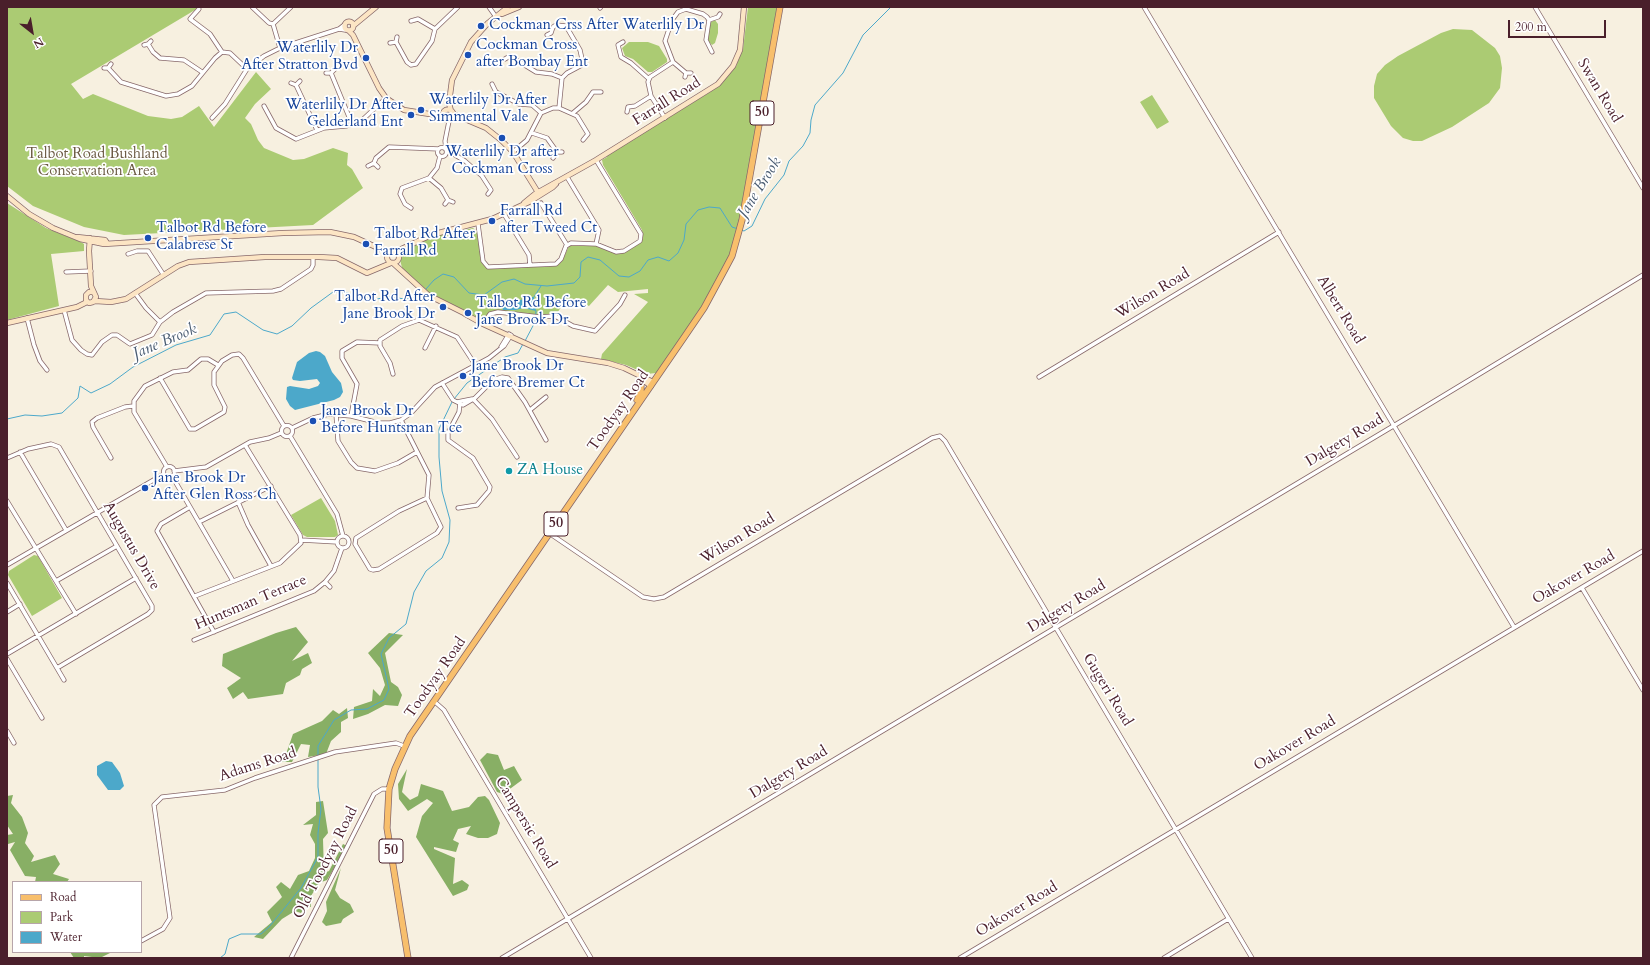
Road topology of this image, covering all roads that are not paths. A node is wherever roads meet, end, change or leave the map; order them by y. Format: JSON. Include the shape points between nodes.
{"nodes":[{"id":1,"x":252,"y":7,"type":"edge"},
{"id":2,"x":291,"y":7,"type":"edge"},
{"id":3,"x":376,"y":7,"type":"edge"},
{"id":4,"x":458,"y":7,"type":"edge"},
{"id":5,"x":490,"y":7,"type":"edge"},
{"id":6,"x":508,"y":7,"type":"edge"},
{"id":7,"x":519,"y":7,"type":"edge"},
{"id":8,"x":744,"y":7,"type":"edge"},
{"id":9,"x":780,"y":7,"type":"edge"},
{"id":10,"x":1144,"y":7,"type":"edge"},
{"id":11,"x":1535,"y":7,"type":"edge"},
{"id":12,"x":199,"y":9,"type":"dead end"},
{"id":13,"x":418,"y":13,"type":"dead end"},
{"id":14,"x":498,"y":16,"type":"junction"},
{"id":15,"x":719,"y":17,"type":"dead end"},
{"id":16,"x":418,"y":19,"type":"junction"},
{"id":17,"x":709,"y":20,"type":"junction"},
{"id":18,"x":411,"y":21,"type":"dead end"},
{"id":19,"x":273,"y":24,"type":"junction"},
{"id":20,"x":349,"y":27,"type":"junction"},
{"id":21,"x":435,"y":29,"type":"junction"},
{"id":22,"x":547,"y":35,"type":"dead end"},
{"id":23,"x":397,"y":37,"type":"dead end"},
{"id":24,"x":396,"y":42,"type":"junction"},
{"id":25,"x":623,"y":42,"type":"dead end"},
{"id":26,"x":390,"y":43,"type":"dead end"},
{"id":27,"x":144,"y":45,"type":"dead end"},
{"id":28,"x":280,"y":48,"type":"junction"},
{"id":29,"x":713,"y":48,"type":"dead end"},
{"id":30,"x":222,"y":52,"type":"junction"},
{"id":31,"x":505,"y":59,"type":"dead end"},
{"id":32,"x":673,"y":62,"type":"junction"},
{"id":33,"x":104,"y":68,"type":"dead end"},
{"id":34,"x":247,"y":69,"type":"junction"},
{"id":35,"x":336,"y":69,"type":"dead end"},
{"id":36,"x":202,"y":72,"type":"junction"},
{"id":37,"x":326,"y":73,"type":"dead end"},
{"id":38,"x":331,"y":73,"type":"junction"},
{"id":39,"x":688,"y":75,"type":"dead end"},
{"id":40,"x":562,"y":78,"type":"junction"},
{"id":41,"x":649,"y":79,"type":"junction"},
{"id":42,"x":300,"y":81,"type":"dead end"},
{"id":43,"x":292,"y":83,"type":"dead end"},
{"id":44,"x":492,"y":84,"type":"dead end"},
{"id":45,"x":296,"y":85,"type":"junction"},
{"id":46,"x":600,"y":92,"type":"dead end"},
{"id":47,"x":651,"y":96,"type":"junction"},
{"id":48,"x":386,"y":98,"type":"junction"},
{"id":49,"x":264,"y":106,"type":"dead end"},
{"id":50,"x":559,"y":108,"type":"junction"},
{"id":51,"x":627,"y":112,"type":"dead end"},
{"id":52,"x":541,"y":113,"type":"junction"},
{"id":53,"x":573,"y":113,"type":"junction"},
{"id":54,"x":448,"y":117,"type":"junction"},
{"id":55,"x":212,"y":118,"type":"dead end"},
{"id":56,"x":666,"y":118,"type":"junction"},
{"id":57,"x":352,"y":124,"type":"junction"},
{"id":58,"x":317,"y":130,"type":"junction"},
{"id":59,"x":532,"y":133,"type":"junction"},
{"id":60,"x":593,"y":133,"type":"dead end"},
{"id":61,"x":588,"y":134,"type":"junction"},
{"id":62,"x":584,"y":140,"type":"dead end"},
{"id":63,"x":513,"y":152,"type":"junction"},
{"id":64,"x":442,"y":153,"type":"junction"},
{"id":65,"x":553,"y":158,"type":"dead end"},
{"id":66,"x":596,"y":160,"type":"junction"},
{"id":67,"x":374,"y":163,"type":"junction"},
{"id":68,"x":368,"y":166,"type":"dead end"},
{"id":69,"x":378,"y":167,"type":"dead end"},
{"id":70,"x":567,"y":177,"type":"junction"},
{"id":71,"x":430,"y":178,"type":"junction"},
{"id":72,"x":1643,"y":188,"type":"edge"},
{"id":73,"x":496,"y":192,"type":"dead end"},
{"id":74,"x":538,"y":195,"type":"junction"},
{"id":75,"x":7,"y":196,"type":"edge"},
{"id":76,"x":448,"y":200,"type":"junction"},
{"id":77,"x":453,"y":202,"type":"dead end"},
{"id":78,"x":541,"y":203,"type":"dead end"},
{"id":79,"x":405,"y":204,"type":"junction"},
{"id":80,"x":445,"y":204,"type":"dead end"},
{"id":81,"x":403,"y":208,"type":"dead end"},
{"id":82,"x":411,"y":208,"type":"dead end"},
{"id":83,"x":504,"y":214,"type":"junction"},
{"id":84,"x":478,"y":224,"type":"junction"},
{"id":85,"x":1280,"y":232,"type":"junction"},
{"id":86,"x":91,"y":240,"type":"junction"},
{"id":87,"x":596,"y":244,"type":"junction"},
{"id":88,"x":567,"y":245,"type":"junction"},
{"id":89,"x":409,"y":247,"type":"junction"},
{"id":90,"x":378,"y":248,"type":"junction"},
{"id":91,"x":393,"y":252,"type":"junction"},
{"id":92,"x":128,"y":254,"type":"dead end"},
{"id":93,"x":313,"y":257,"type":"junction"},
{"id":94,"x":387,"y":257,"type":"junction"},
{"id":95,"x":398,"y":258,"type":"junction"},
{"id":96,"x":392,"y":263,"type":"junction"},
{"id":97,"x":530,"y":265,"type":"junction"},
{"id":98,"x":380,"y":268,"type":"junction"},
{"id":99,"x":91,"y":271,"type":"junction"},
{"id":100,"x":66,"y":272,"type":"dead end"},
{"id":101,"x":164,"y":274,"type":"junction"},
{"id":102,"x":404,"y":275,"type":"junction"},
{"id":103,"x":1643,"y":275,"type":"edge"},
{"id":104,"x":136,"y":293,"type":"junction"},
{"id":105,"x":94,"y":295,"type":"junction"},
{"id":106,"x":625,"y":295,"type":"dead end"},
{"id":107,"x":86,"y":300,"type":"junction"},
{"id":108,"x":64,"y":310,"type":"junction"},
{"id":109,"x":26,"y":318,"type":"junction"},
{"id":110,"x":7,"y":322,"type":"edge"},
{"id":111,"x":160,"y":322,"type":"junction"},
{"id":112,"x":483,"y":323,"type":"junction"},
{"id":113,"x":436,"y":326,"type":"junction"},
{"id":114,"x":510,"y":335,"type":"junction"},
{"id":115,"x":380,"y":343,"type":"junction"},
{"id":116,"x":425,"y":348,"type":"dead end"},
{"id":117,"x":218,"y":365,"type":"junction"},
{"id":118,"x":476,"y":366,"type":"junction"},
{"id":119,"x":47,"y":370,"type":"dead end"},
{"id":120,"x":393,"y":374,"type":"dead end"},
{"id":121,"x":1039,"y":377,"type":"dead end"},
{"id":122,"x":160,"y":378,"type":"junction"},
{"id":123,"x":640,"y":378,"type":"junction"},
{"id":124,"x":442,"y":383,"type":"junction"},
{"id":125,"x":652,"y":384,"type":"junction"},
{"id":126,"x":546,"y":397,"type":"dead end"},
{"id":127,"x":473,"y":399,"type":"junction"},
{"id":128,"x":458,"y":403,"type":"junction"},
{"id":129,"x":133,"y":406,"type":"junction"},
{"id":130,"x":530,"y":410,"type":"junction"},
{"id":131,"x":336,"y":414,"type":"junction"},
{"id":132,"x":351,"y":416,"type":"junction"},
{"id":133,"x":629,"y":416,"type":"junction"},
{"id":134,"x":401,"y":420,"type":"junction"},
{"id":135,"x":1395,"y":425,"type":"junction"},
{"id":136,"x":284,"y":426,"type":"junction"},
{"id":137,"x":292,"y":428,"type":"junction"},
{"id":138,"x":282,"y":433,"type":"junction"},
{"id":139,"x":290,"y":436,"type":"junction"},
{"id":140,"x":940,"y":436,"type":"joint"},
{"id":141,"x":546,"y":440,"type":"dead end"},
{"id":142,"x":245,"y":444,"type":"junction"},
{"id":143,"x":20,"y":452,"type":"junction"},
{"id":144,"x":417,"y":452,"type":"junction"},
{"id":145,"x":517,"y":457,"type":"dead end"},
{"id":146,"x":7,"y":458,"type":"edge"},
{"id":147,"x":111,"y":458,"type":"dead end"},
{"id":148,"x":166,"y":467,"type":"junction"},
{"id":149,"x":174,"y":471,"type":"junction"},
{"id":150,"x":164,"y":474,"type":"junction"},
{"id":151,"x":172,"y":476,"type":"junction"},
{"id":152,"x":271,"y":486,"type":"junction"},
{"id":153,"x":427,"y":498,"type":"junction"},
{"id":154,"x":7,"y":501,"type":"edge"},
{"id":155,"x":238,"y":502,"type":"junction"},
{"id":156,"x":190,"y":507,"type":"junction"},
{"id":157,"x":458,"y":508,"type":"dead end"},
{"id":158,"x":98,"y":512,"type":"junction"},
{"id":159,"x":199,"y":522,"type":"junction"},
{"id":160,"x":66,"y":530,"type":"junction"},
{"id":161,"x":550,"y":533,"type":"junction"},
{"id":162,"x":343,"y":536,"type":"junction"},
{"id":163,"x":301,"y":540,"type":"junction"},
{"id":164,"x":337,"y":542,"type":"junction"},
{"id":165,"x":117,"y":546,"type":"junction"},
{"id":166,"x":36,"y":548,"type":"junction"},
{"id":167,"x":342,"y":548,"type":"junction"},
{"id":168,"x":1643,"y":552,"type":"edge"},
{"id":169,"x":7,"y":565,"type":"edge"},
{"id":170,"x":271,"y":566,"type":"junction"},
{"id":171,"x":136,"y":578,"type":"junction"},
{"id":172,"x":56,"y":581,"type":"junction"},
{"id":173,"x":233,"y":581,"type":"junction"},
{"id":174,"x":7,"y":582,"type":"edge"},
{"id":175,"x":325,"y":582,"type":"junction"},
{"id":176,"x":330,"y":587,"type":"dead end"},
{"id":177,"x":1582,"y":588,"type":"junction"},
{"id":178,"x":195,"y":596,"type":"junction"},
{"id":179,"x":20,"y":604,"type":"junction"},
{"id":180,"x":7,"y":612,"type":"edge"},
{"id":181,"x":76,"y":614,"type":"junction"},
{"id":182,"x":1514,"y":627,"type":"junction"},
{"id":183,"x":1056,"y":628,"type":"junction"},
{"id":184,"x":214,"y":632,"type":"junction"},
{"id":185,"x":38,"y":636,"type":"junction"},
{"id":186,"x":194,"y":640,"type":"dead end"},
{"id":187,"x":7,"y":654,"type":"edge"},
{"id":188,"x":7,"y":659,"type":"edge"},
{"id":189,"x":57,"y":668,"type":"junction"},
{"id":190,"x":64,"y":680,"type":"dead end"},
{"id":191,"x":1643,"y":690,"type":"edge"},
{"id":192,"x":435,"y":702,"type":"junction"},
{"id":193,"x":42,"y":718,"type":"dead end"},
{"id":194,"x":7,"y":731,"type":"edge"},
{"id":195,"x":14,"y":743,"type":"dead end"},
{"id":196,"x":404,"y":746,"type":"junction"},
{"id":197,"x":389,"y":789,"type":"junction"},
{"id":198,"x":1176,"y":830,"type":"junction"},
{"id":199,"x":568,"y":919,"type":"junction"},
{"id":200,"x":1228,"y":919,"type":"junction"},
{"id":201,"x":142,"y":940,"type":"edge"},
{"id":202,"x":291,"y":958,"type":"edge"},
{"id":203,"x":408,"y":958,"type":"edge"},
{"id":204,"x":502,"y":958,"type":"edge"},
{"id":205,"x":591,"y":958,"type":"edge"},
{"id":206,"x":960,"y":958,"type":"edge"},
{"id":207,"x":1164,"y":958,"type":"edge"},
{"id":208,"x":1252,"y":958,"type":"edge"}],
"edges":[{"from":1,"to":19,"type":"street"},
{"from":2,"to":19,"type":"street"},
{"from":3,"to":20,"type":"main road"},
{"from":4,"to":21,"type":"street"},
{"from":5,"to":14,"type":"street"},
{"from":6,"to":14,"type":"main road"},
{"from":7,"to":14,"type":"main road"},
{"from":8,"to":56,"type":"main road","name":"Farrall Road","via":[[740,50],[726,76]]},
{"from":9,"to":125,"type":"main road","name":"Toodyay Road","number":"50","via":[[742,220],[732,256],[716,288]]},
{"from":10,"to":85,"type":"street","name":"Albert Road"},
{"from":11,"to":72,"type":"street","name":"Swan Road"},
{"from":12,"to":30,"type":"street","via":[[188,19],[210,34]]},
{"from":13,"to":16,"type":"street"},
{"from":14,"to":54,"type":"main road","via":[[478,32],[452,80]]},
{"from":15,"to":17,"type":"street"},
{"from":16,"to":18,"type":"street"},
{"from":16,"to":21,"type":"street"},
{"from":17,"to":29,"type":"street","via":[[705,37]]},
{"from":17,"to":32,"type":"street","via":[[703,14],[686,9],[676,15],[665,41]]},
{"from":19,"to":28,"type":"street"},
{"from":20,"to":28,"type":"street"},
{"from":20,"to":48,"type":"main road"},
{"from":21,"to":24,"type":"street","via":[[432,41],[416,64],[411,65],[407,62]]},
{"from":22,"to":40,"type":"street","via":[[551,34],[556,25],[566,26],[581,55],[582,65]]},
{"from":23,"to":24,"type":"street"},
{"from":24,"to":26,"type":"street"},
{"from":25,"to":41,"type":"street","via":[[617,43],[620,56]]},
{"from":27,"to":36,"type":"street","via":[[150,42],[153,52],[160,58],[184,60]]},
{"from":28,"to":34,"type":"street"},
{"from":30,"to":34,"type":"street","via":[[230,53]]},
{"from":30,"to":36,"type":"street"},
{"from":31,"to":40,"type":"street","via":[[510,54],[536,72]]},
{"from":32,"to":39,"type":"street"},
{"from":32,"to":41,"type":"street"},
{"from":33,"to":36,"type":"street","via":[[110,66],[121,82],[166,96],[178,94],[192,86]]},
{"from":34,"to":55,"type":"street","via":[[225,104]]},
{"from":35,"to":38,"type":"street"},
{"from":37,"to":38,"type":"street"},
{"from":38,"to":57,"type":"street"},
{"from":40,"to":50,"type":"street"},
{"from":41,"to":47,"type":"street"},
{"from":42,"to":45,"type":"street"},
{"from":43,"to":45,"type":"street"},
{"from":44,"to":52,"type":"street","via":[[491,89],[515,102],[532,105]]},
{"from":45,"to":58,"type":"street"},
{"from":46,"to":53,"type":"street","via":[[592,90],[586,102]]},
{"from":47,"to":51,"type":"street","via":[[635,106],[628,107]]},
{"from":47,"to":56,"type":"street"},
{"from":48,"to":54,"type":"main road","via":[[404,110]]},
{"from":48,"to":57,"type":"street","via":[[365,118]]},
{"from":49,"to":58,"type":"street","via":[[276,128],[292,137],[301,138]]},
{"from":50,"to":52,"type":"street"},
{"from":50,"to":53,"type":"street"},
{"from":52,"to":59,"type":"street","via":[[536,119]]},
{"from":53,"to":61,"type":"street"},
{"from":54,"to":63,"type":"main road","via":[[462,118],[486,128]]},
{"from":54,"to":64,"type":"street"},
{"from":56,"to":66,"type":"main road","name":"Farrall Road"},
{"from":57,"to":58,"type":"street"},
{"from":59,"to":63,"type":"street"},
{"from":59,"to":65,"type":"street","via":[[547,138],[560,152]]},
{"from":60,"to":61,"type":"street"},
{"from":61,"to":62,"type":"street"},
{"from":63,"to":74,"type":"main road"},
{"from":64,"to":67,"type":"street","via":[[389,147]]},
{"from":64,"to":71,"type":"street"},
{"from":64,"to":73,"type":"street","via":[[452,153],[465,161],[482,176],[489,192]]},
{"from":66,"to":70,"type":"main road","name":"Farrall Road"},
{"from":66,"to":87,"type":"street","via":[[641,236],[638,242],[620,252]]},
{"from":67,"to":68,"type":"street"},
{"from":67,"to":69,"type":"street"},
{"from":70,"to":74,"type":"main road","name":"Farrall Road"},
{"from":70,"to":87,"type":"street","via":[[599,230]]},
{"from":71,"to":76,"type":"street","via":[[446,194]]},
{"from":71,"to":79,"type":"street","via":[[402,188],[400,194]]},
{"from":74,"to":83,"type":"main road","name":"Farrall Road"},
{"from":75,"to":86,"type":"main road","via":[[53,228]]},
{"from":76,"to":77,"type":"street"},
{"from":76,"to":80,"type":"street"},
{"from":78,"to":88,"type":"street"},
{"from":79,"to":81,"type":"street"},
{"from":79,"to":82,"type":"street"},
{"from":83,"to":84,"type":"main road","name":"Farrall Road"},
{"from":83,"to":97,"type":"street","via":[[529,255]]},
{"from":84,"to":89,"type":"main road","name":"Farrall Road","via":[[431,235]]},
{"from":84,"to":97,"type":"street","via":[[485,265]]},
{"from":85,"to":121,"type":"street","name":"Wilson Road"},
{"from":85,"to":135,"type":"street","name":"Albert Road"},
{"from":86,"to":90,"type":"main road","via":[[130,243],[323,232],[354,237]]},
{"from":86,"to":99,"type":"main road"},
{"from":87,"to":88,"type":"street"},
{"from":88,"to":97,"type":"street","via":[[558,263]]},
{"from":89,"to":91,"type":"main road","name":"Farrall Road"},
{"from":89,"to":95,"type":"main road","name":"Farrall Road"},
{"from":90,"to":91,"type":"main road"},
{"from":90,"to":94,"type":"main road"},
{"from":91,"to":94,"type":"main road"},
{"from":91,"to":95,"type":"main road"},
{"from":92,"to":101,"type":"street","via":[[148,251]]},
{"from":93,"to":98,"type":"main road","name":"Farrall Road","via":[[337,258],[367,274]]},
{"from":93,"to":101,"type":"main road","via":[[265,256],[189,262]]},
{"from":93,"to":111,"type":"street","via":[[311,269],[281,289],[206,293]]},
{"from":94,"to":96,"type":"main road"},
{"from":94,"to":98,"type":"main road"},
{"from":95,"to":96,"type":"main road","name":"Farrall Road"},
{"from":95,"to":102,"type":"main road"},
{"from":96,"to":98,"type":"main road","name":"Farrall Road"},
{"from":96,"to":102,"type":"main road"},
{"from":99,"to":100,"type":"street"},
{"from":99,"to":105,"type":"main road"},
{"from":101,"to":104,"type":"main road"},
{"from":102,"to":112,"type":"main road","via":[[423,291]]},
{"from":103,"to":135,"type":"street","name":"Dalgety Road"},
{"from":104,"to":105,"type":"main road","via":[[126,299],[111,302],[102,302]]},
{"from":104,"to":111,"type":"street"},
{"from":105,"to":107,"type":"main road","via":[[86,295]]},
{"from":105,"to":107,"type":"main road","via":[[91,303]]},
{"from":106,"to":112,"type":"street","via":[[595,331],[571,325],[557,316],[495,312]]},
{"from":107,"to":108,"type":"main road","via":[[79,306]]},
{"from":108,"to":109,"type":"main road"},
{"from":108,"to":111,"type":"street","via":[[72,340],[80,350],[89,355],[112,336],[117,335],[128,343],[136,343],[154,334]]},
{"from":109,"to":110,"type":"main road"},
{"from":109,"to":119,"type":"street","via":[[40,361]]},
{"from":112,"to":114,"type":"main road"},
{"from":113,"to":115,"type":"street","via":[[417,320],[390,333]]},
{"from":113,"to":116,"type":"street"},
{"from":113,"to":118,"type":"street","via":[[460,340]]},
{"from":114,"to":118,"type":"street","via":[[500,350]]},
{"from":114,"to":123,"type":"main road","via":[[556,356],[608,363]]},
{"from":115,"to":120,"type":"street"},
{"from":115,"to":132,"type":"street","via":[[357,342],[342,351],[342,358],[356,384]]},
{"from":117,"to":122,"type":"street","via":[[203,358],[188,370],[175,371]]},
{"from":117,"to":122,"type":"street","via":[[213,377],[214,385],[225,409],[195,429],[190,429]]},
{"from":117,"to":136,"type":"street","via":[[232,355],[239,354]]},
{"from":118,"to":124,"type":"street"},
{"from":122,"to":129,"type":"street","via":[[143,387]]},
{"from":123,"to":125,"type":"main road"},
{"from":123,"to":133,"type":"main road","via":[[641,391]]},
{"from":124,"to":128,"type":"street","via":[[451,399]]},
{"from":124,"to":134,"type":"street"},
{"from":125,"to":133,"type":"main road","name":"Toodyay Road","number":"50"},
{"from":126,"to":130,"type":"street"},
{"from":127,"to":128,"type":"street","via":[[468,404]]},
{"from":127,"to":130,"type":"street","via":[[493,380],[506,378]]},
{"from":127,"to":145,"type":"street","via":[[492,419]]},
{"from":128,"to":157,"type":"street","via":[[458,414],[448,433],[448,440],[473,458],[490,487],[477,505]]},
{"from":129,"to":147,"type":"street","via":[[125,406],[92,422]]},
{"from":129,"to":148,"type":"street"},
{"from":130,"to":141,"type":"street"},
{"from":131,"to":132,"type":"street"},
{"from":131,"to":137,"type":"street","via":[[318,416]]},
{"from":131,"to":144,"type":"street","via":[[338,441],[357,468],[375,471],[398,463]]},
{"from":132,"to":134,"type":"street","via":[[379,423]]},
{"from":133,"to":161,"type":"main road","name":"Toodyay Road","number":"50"},
{"from":134,"to":144,"type":"street"},
{"from":135,"to":182,"type":"street","name":"Albert Road"},
{"from":135,"to":183,"type":"street","name":"Dalgety Road"},
{"from":136,"to":137,"type":"street"},
{"from":136,"to":138,"type":"street"},
{"from":137,"to":139,"type":"street"},
{"from":138,"to":139,"type":"street","via":[[284,436]]},
{"from":138,"to":142,"type":"street"},
{"from":139,"to":162,"type":"street","via":[[337,514]]},
{"from":140,"to":161,"type":"street","name":"Wilson Road","via":[[932,438],[664,597],[643,597]]},
{"from":140,"to":183,"type":"street","name":"Gugeri Road"},
{"from":142,"to":149,"type":"street","via":[[206,467]]},
{"from":142,"to":152,"type":"street"},
{"from":143,"to":146,"type":"street","name":"Augustus Drive"},
{"from":143,"to":158,"type":"street","name":"Augustus Drive","via":[[51,444],[59,447]]},
{"from":143,"to":160,"type":"street"},
{"from":144,"to":153,"type":"street","via":[[429,475]]},
{"from":148,"to":149,"type":"street","via":[[171,467]]},
{"from":148,"to":150,"type":"street"},
{"from":149,"to":151,"type":"street"},
{"from":150,"to":151,"type":"street","via":[[167,477]]},
{"from":150,"to":158,"type":"street"},
{"from":151,"to":156,"type":"street"},
{"from":152,"to":155,"type":"street"},
{"from":152,"to":163,"type":"street"},
{"from":153,"to":153,"type":"street","via":[[395,513],[356,538],[355,544],[370,569],[380,569],[440,530],[441,524]]},
{"from":154,"to":166,"type":"street"},
{"from":155,"to":159,"type":"street"},
{"from":155,"to":170,"type":"street"},
{"from":156,"to":159,"type":"street"},
{"from":156,"to":178,"type":"street","via":[[157,529]]},
{"from":158,"to":160,"type":"street"},
{"from":158,"to":165,"type":"street","name":"Augustus Drive"},
{"from":159,"to":173,"type":"street"},
{"from":160,"to":166,"type":"street"},
{"from":161,"to":192,"type":"main road","name":"Toodyay Road","number":"50"},
{"from":162,"to":164,"type":"street"},
{"from":162,"to":167,"type":"street","via":[[348,538],[349,542],[347,547]]},
{"from":163,"to":164,"type":"street"},
{"from":163,"to":170,"type":"street","via":[[300,545],[287,558]]},
{"from":164,"to":167,"type":"street"},
{"from":165,"to":171,"type":"street","name":"Augustus Drive"},
{"from":165,"to":172,"type":"street"},
{"from":166,"to":169,"type":"street"},
{"from":166,"to":172,"type":"street"},
{"from":167,"to":175,"type":"street","name":"Huntsman Terrace","via":[[334,571]]},
{"from":168,"to":177,"type":"street","name":"Oakover Road"},
{"from":170,"to":173,"type":"street"},
{"from":171,"to":181,"type":"street"},
{"from":171,"to":189,"type":"street","name":"Augustus Drive","via":[[151,604],[150,612]]},
{"from":172,"to":181,"type":"street"},
{"from":173,"to":178,"type":"street"},
{"from":174,"to":179,"type":"street"},
{"from":175,"to":176,"type":"street"},
{"from":175,"to":184,"type":"street","name":"Huntsman Terrace","via":[[309,594]]},
{"from":177,"to":182,"type":"street","name":"Oakover Road"},
{"from":177,"to":191,"type":"street"},
{"from":178,"to":184,"type":"street"},
{"from":179,"to":180,"type":"street"},
{"from":179,"to":185,"type":"street"},
{"from":181,"to":185,"type":"street"},
{"from":182,"to":198,"type":"street","name":"Oakover Road"},
{"from":183,"to":198,"type":"street","name":"Gugeri Road"},
{"from":183,"to":199,"type":"street","name":"Dalgety Road"},
{"from":184,"to":186,"type":"street","name":"Huntsman Terrace"},
{"from":185,"to":187,"type":"street"},
{"from":185,"to":189,"type":"street"},
{"from":188,"to":193,"type":"street"},
{"from":189,"to":190,"type":"street"},
{"from":192,"to":196,"type":"main road","name":"Toodyay Road","number":"50"},
{"from":192,"to":199,"type":"street","name":"Campersic Road","via":[[444,710]]},
{"from":194,"to":195,"type":"street"},
{"from":196,"to":197,"type":"main road","name":"Toodyay Road","number":"50"},
{"from":196,"to":201,"type":"street","name":"Adams Road","via":[[396,743],[335,752],[225,790],[162,797],[154,805],[170,918],[163,929]]},
{"from":197,"to":202,"type":"street","name":"Old Toodyay Road","via":[[382,789],[374,794]]},
{"from":197,"to":203,"type":"main road","name":"Toodyay Road","number":"50","via":[[387,828]]},
{"from":198,"to":200,"type":"street","name":"Gugeri Road"},
{"from":198,"to":206,"type":"street","name":"Oakover Road"},
{"from":199,"to":204,"type":"street","name":"Dalgety Road"},
{"from":199,"to":205,"type":"street","name":"Campersic Road"},
{"from":200,"to":207,"type":"street"},
{"from":200,"to":208,"type":"street","name":"Gugeri Road"}]}
